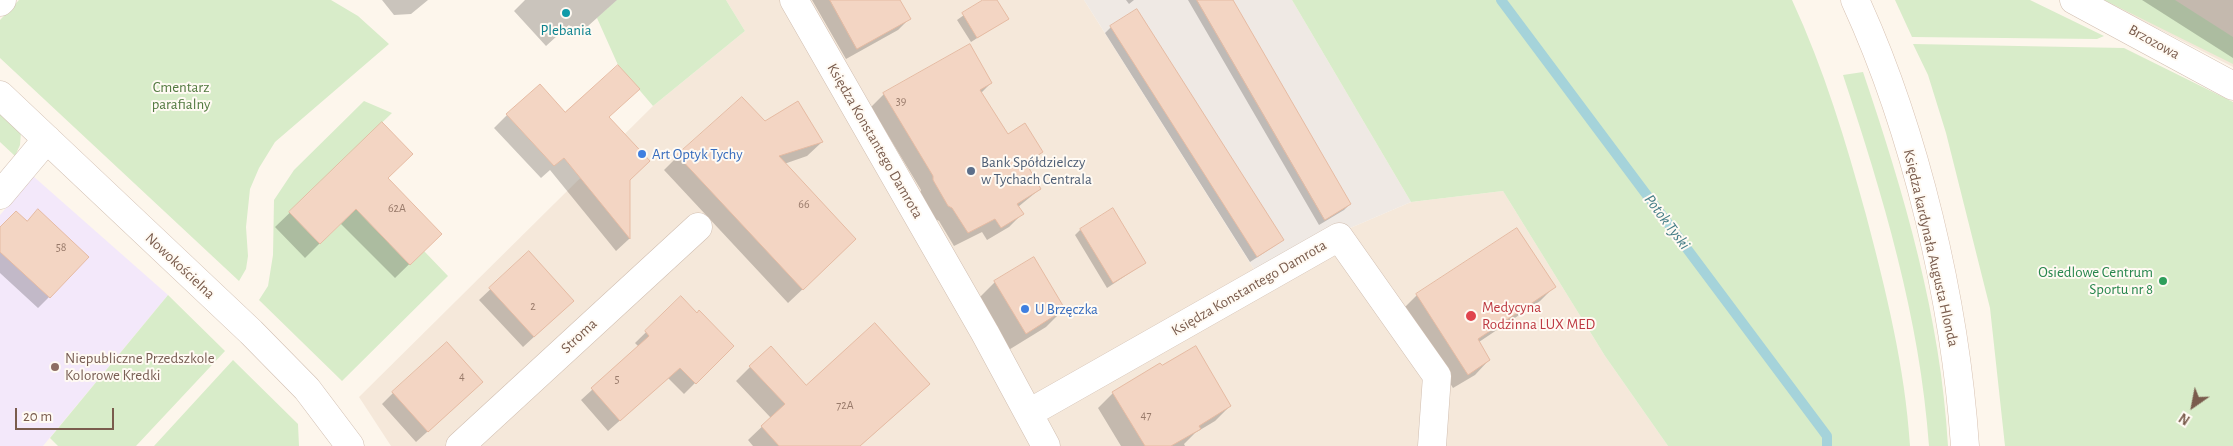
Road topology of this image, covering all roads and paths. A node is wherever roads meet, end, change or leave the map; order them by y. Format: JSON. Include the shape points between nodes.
{"nodes":[{"id":1,"x":794,"y":0,"type":"edge"},
{"id":2,"x":1855,"y":0,"type":"edge"},
{"id":3,"x":2074,"y":0,"type":"edge"},
{"id":4,"x":2233,"y":86,"type":"edge"},
{"id":5,"x":0,"y":95,"type":"edge"},
{"id":6,"x":47,"y":139,"type":"junction"},
{"id":7,"x":0,"y":195,"type":"edge"},
{"id":8,"x":698,"y":227,"type":"dead end"},
{"id":9,"x":1029,"y":413,"type":"junction"},
{"id":10,"x":350,"y":446,"type":"edge"},
{"id":11,"x":460,"y":446,"type":"edge"},
{"id":12,"x":1046,"y":446,"type":"edge"},
{"id":13,"x":1432,"y":446,"type":"edge"},
{"id":14,"x":1965,"y":446,"type":"edge"}],
"edges":[{"from":1,"to":9,"type":"street","name":"Księdza Konstantego Damrota"},
{"from":2,"to":14,"type":"street","name":"Księdza kardynała Augusta Hlonda","via":[[1888,78],[1928,218],[1954,344]]},
{"from":3,"to":4,"type":"street","name":"Brzozowa"},
{"from":5,"to":6,"type":"street","name":"Nowokościelna"},
{"from":6,"to":7,"type":"street"},
{"from":6,"to":10,"type":"street","name":"Nowokościelna","via":[[301,383]]},
{"from":8,"to":11,"type":"street","name":"Stroma"},
{"from":9,"to":12,"type":"street","name":"Księdza Konstantego Damrota"},
{"from":9,"to":13,"type":"street","name":"Księdza Konstantego Damrota","via":[[1339,237],[1437,376]]}]}
